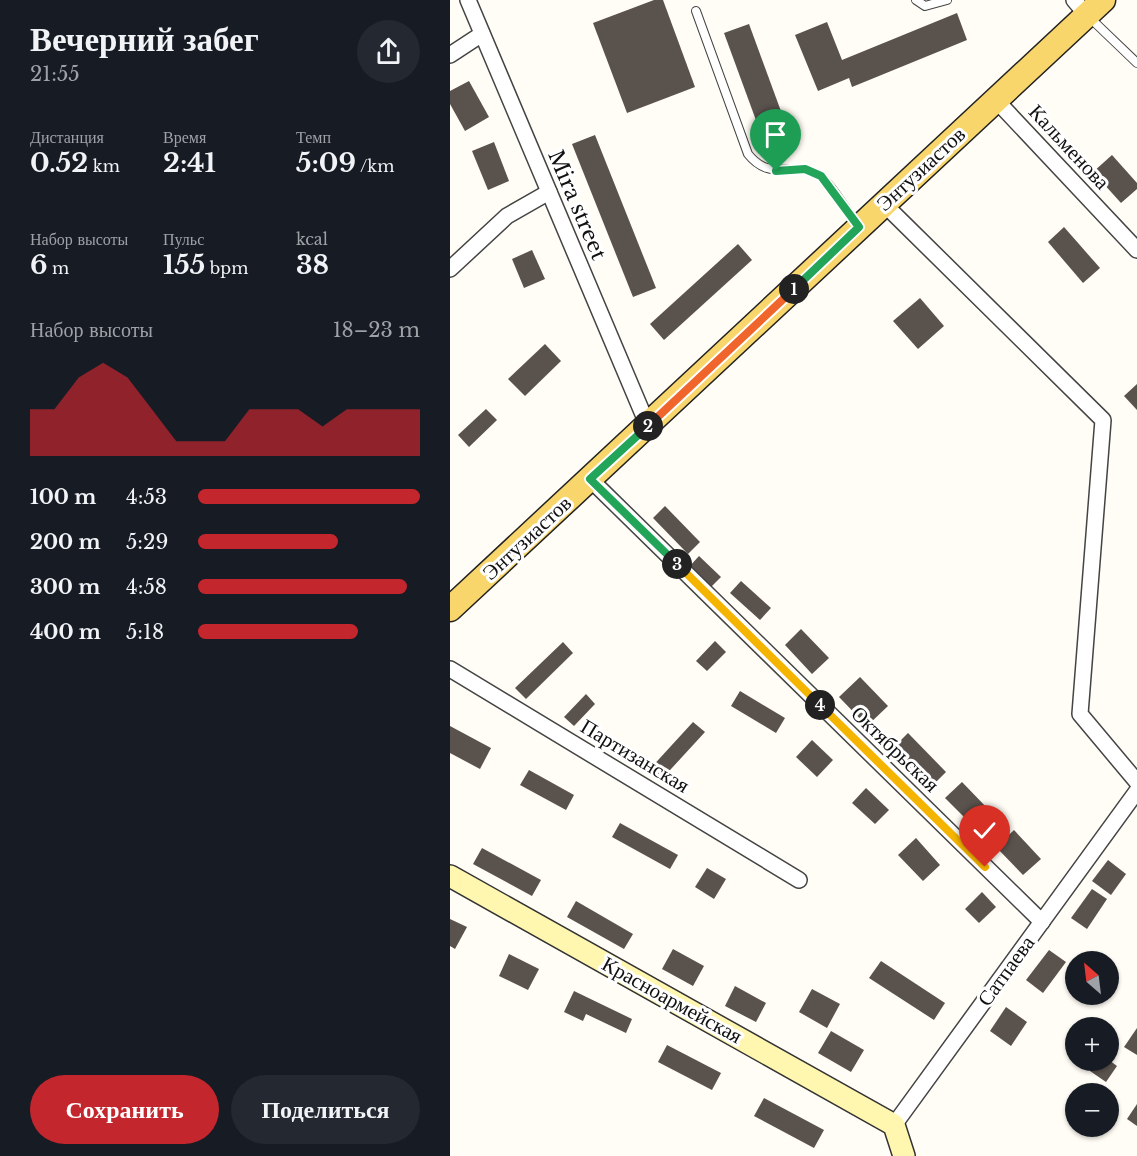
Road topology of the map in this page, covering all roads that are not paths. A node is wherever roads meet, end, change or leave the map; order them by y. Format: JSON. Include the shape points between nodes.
{"nodes":[{"id":1,"x":468,"y":0,"type":"edge"},
{"id":2,"x":916,"y":0,"type":"edge"},
{"id":3,"x":946,"y":0,"type":"edge"},
{"id":4,"x":1088,"y":5,"type":"edge"},
{"id":5,"x":696,"y":11,"type":"dead end"},
{"id":6,"x":482,"y":34,"type":"junction"},
{"id":7,"x":450,"y":55,"type":"edge"},
{"id":8,"x":1137,"y":63,"type":"edge"},
{"id":9,"x":995,"y":99,"type":"junction"},
{"id":10,"x":549,"y":192,"type":"junction"},
{"id":11,"x":884,"y":204,"type":"junction"},
{"id":12,"x":859,"y":227,"type":"junction"},
{"id":13,"x":1137,"y":250,"type":"edge"},
{"id":14,"x":450,"y":269,"type":"edge"},
{"id":15,"x":648,"y":426,"type":"junction"},
{"id":16,"x":590,"y":479,"type":"junction"},
{"id":17,"x":450,"y":609,"type":"edge"},
{"id":18,"x":450,"y":669,"type":"edge"},
{"id":19,"x":1137,"y":782,"type":"edge"},
{"id":20,"x":1137,"y":791,"type":"edge"},
{"id":21,"x":450,"y":876,"type":"edge"},
{"id":22,"x":799,"y":880,"type":"dead end"},
{"id":23,"x":1041,"y":922,"type":"junction"},
{"id":24,"x":894,"y":1125,"type":"junction"},
{"id":25,"x":904,"y":1156,"type":"edge"}],
"edges":[{"from":1,"to":6,"type":"street","name":"Mira street"},
{"from":2,"to":3,"type":"lane","via":[[925,6]]},
{"from":4,"to":8,"type":"lane"},
{"from":4,"to":9,"type":"main road","name":"Энтузиастов"},
{"from":5,"to":12,"type":"lane","via":[[748,154],[757,165],[776,171],[805,169],[821,176]]},
{"from":6,"to":7,"type":"street"},
{"from":6,"to":10,"type":"street","name":"Mira street"},
{"from":9,"to":11,"type":"main road","name":"Энтузиастов"},
{"from":9,"to":13,"type":"street","name":"Кальменова"},
{"from":10,"to":14,"type":"street","via":[[507,216]]},
{"from":10,"to":15,"type":"street","name":"Mira street"},
{"from":11,"to":12,"type":"main road","name":"Энтузиастов"},
{"from":11,"to":19,"type":"street","via":[[1103,420],[1080,714]]},
{"from":12,"to":15,"type":"main road","name":"Энтузиастов"},
{"from":15,"to":16,"type":"main road","name":"Энтузиастов"},
{"from":16,"to":17,"type":"main road","name":"Энтузиастов"},
{"from":16,"to":23,"type":"street","name":"Октябрьская"},
{"from":18,"to":22,"type":"street","name":"Партизанская"},
{"from":20,"to":23,"type":"street","name":"Сатпаева"},
{"from":21,"to":24,"type":"street","name":"Красноармейская"},
{"from":23,"to":24,"type":"street","name":"Сатпаева"},
{"from":24,"to":25,"type":"street"}]}
